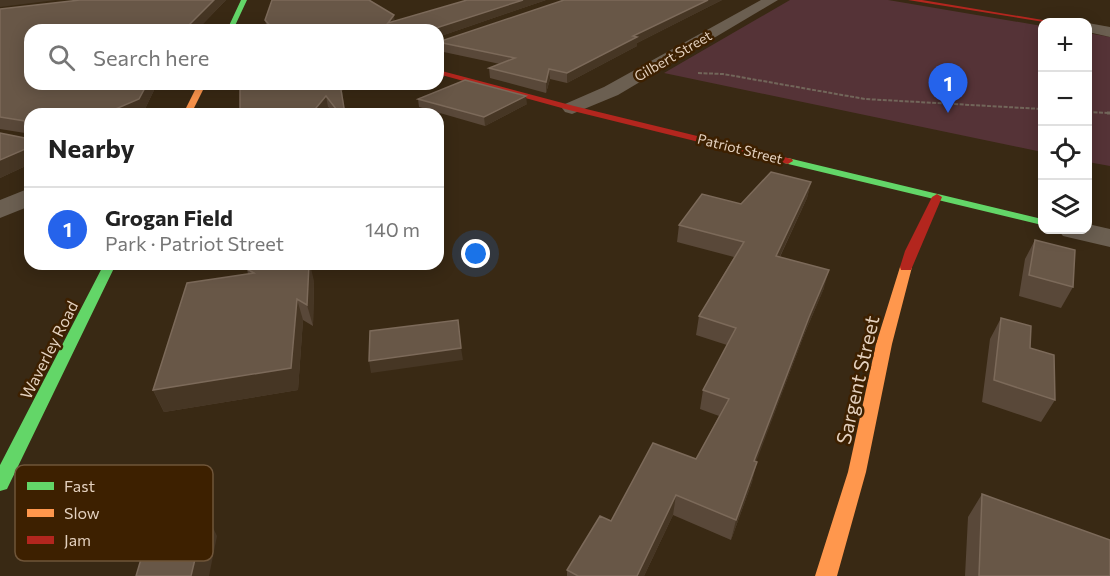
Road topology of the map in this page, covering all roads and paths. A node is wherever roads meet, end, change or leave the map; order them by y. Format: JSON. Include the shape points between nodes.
{"nodes":[{"id":1,"x":244,"y":0,"type":"edge"},
{"id":2,"x":771,"y":0,"type":"edge"},
{"id":3,"x":911,"y":0,"type":"edge"},
{"id":4,"x":1038,"y":20,"type":"edge"},
{"id":5,"x":233,"y":24,"type":"edge"},
{"id":6,"x":1092,"y":29,"type":"edge"},
{"id":7,"x":1110,"y":32,"type":"edge"},
{"id":8,"x":649,"y":70,"type":"junction"},
{"id":9,"x":444,"y":74,"type":"edge"},
{"id":10,"x":199,"y":90,"type":"edge"},
{"id":11,"x":190,"y":108,"type":"edge"},
{"id":12,"x":572,"y":108,"type":"junction"},
{"id":13,"x":1038,"y":109,"type":"edge"},
{"id":14,"x":1092,"y":112,"type":"edge"},
{"id":15,"x":1110,"y":113,"type":"edge"},
{"id":16,"x":937,"y":197,"type":"junction"},
{"id":17,"x":24,"y":199,"type":"edge"},
{"id":18,"x":0,"y":210,"type":"edge"},
{"id":19,"x":1038,"y":221,"type":"edge"},
{"id":20,"x":1092,"y":234,"type":"edge"},
{"id":21,"x":1110,"y":238,"type":"edge"},
{"id":22,"x":107,"y":270,"type":"edge"},
{"id":23,"x":0,"y":483,"type":"edge"},
{"id":24,"x":826,"y":576,"type":"edge"}],
"edges":[{"from":1,"to":5,"type":"street"},
{"from":2,"to":8,"type":"street","name":"Gilbert Street"},
{"from":3,"to":4,"type":"street"},
{"from":6,"to":7,"type":"street"},
{"from":8,"to":12,"type":"street","name":"Gilbert Street"},
{"from":8,"to":13,"type":"path","via":[[723,74],[865,99]]},
{"from":9,"to":12,"type":"street","name":"Patriot Street"},
{"from":10,"to":11,"type":"street"},
{"from":12,"to":16,"type":"street","name":"Patriot Street"},
{"from":14,"to":15,"type":"path"},
{"from":16,"to":19,"type":"street","name":"Patriot Street"},
{"from":16,"to":24,"type":"street","name":"Sargent Street","via":[[911,251],[884,344],[857,472]]},
{"from":17,"to":18,"type":"street"},
{"from":20,"to":21,"type":"street"},
{"from":22,"to":23,"type":"street","name":"Waverley Road"}]}
